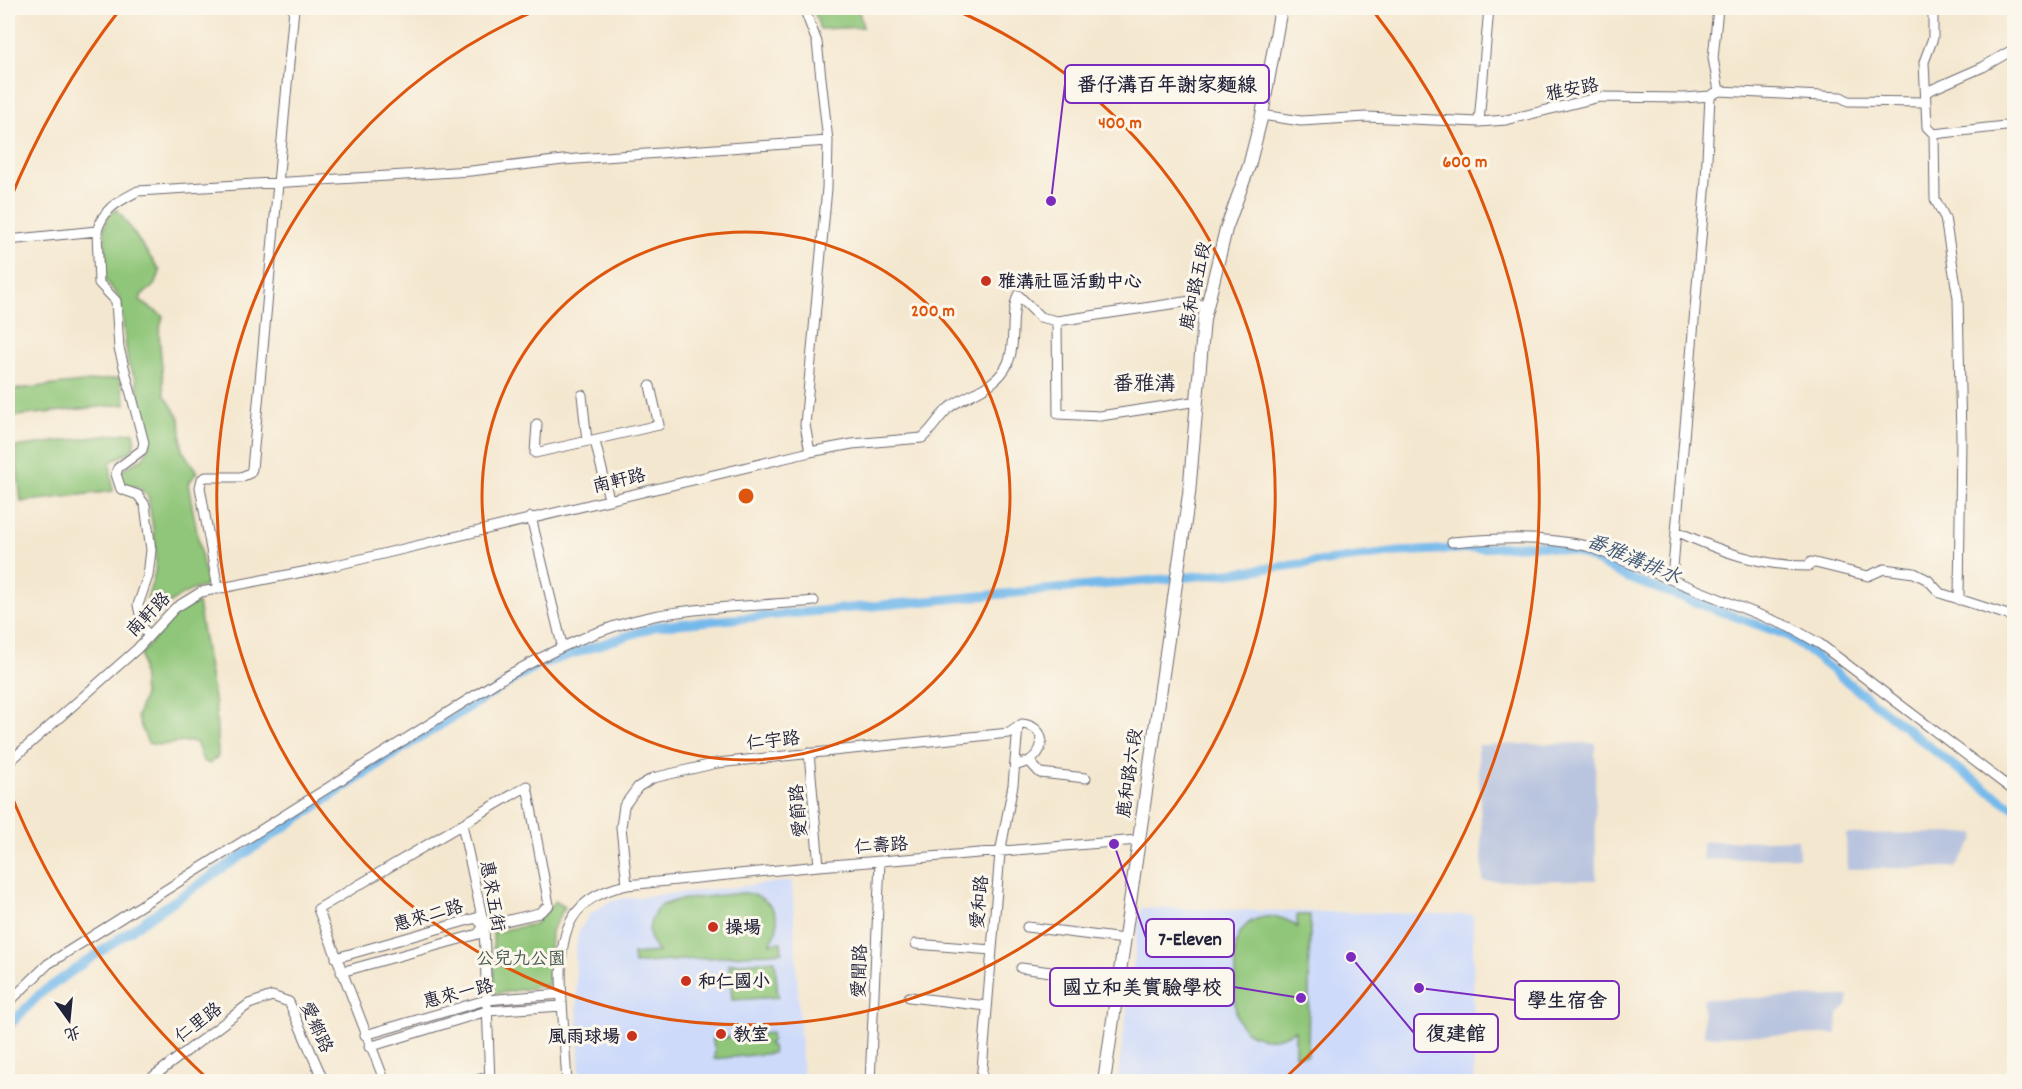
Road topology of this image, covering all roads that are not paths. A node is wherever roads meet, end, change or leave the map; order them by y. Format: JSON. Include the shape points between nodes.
{"nodes":[{"id":1,"x":294,"y":8,"type":"edge"},
{"id":2,"x":804,"y":8,"type":"edge"},
{"id":3,"x":1281,"y":8,"type":"edge"},
{"id":4,"x":1489,"y":8,"type":"edge"},
{"id":5,"x":1718,"y":8,"type":"edge"},
{"id":6,"x":1933,"y":8,"type":"edge"},
{"id":7,"x":2014,"y":49,"type":"edge"},
{"id":8,"x":1715,"y":94,"type":"junction"},
{"id":9,"x":1925,"y":97,"type":"junction"},
{"id":10,"x":1262,"y":116,"type":"junction"},
{"id":11,"x":1479,"y":122,"type":"junction"},
{"id":12,"x":2014,"y":126,"type":"edge"},
{"id":13,"x":1934,"y":134,"type":"junction"},
{"id":14,"x":828,"y":141,"type":"junction"},
{"id":15,"x":279,"y":181,"type":"junction"},
{"id":16,"x":97,"y":231,"type":"junction"},
{"id":17,"x":8,"y":240,"type":"edge"},
{"id":18,"x":1206,"y":307,"type":"junction"},
{"id":19,"x":1057,"y":321,"type":"junction"},
{"id":20,"x":650,"y":386,"type":"dead end"},
{"id":21,"x":582,"y":394,"type":"dead end"},
{"id":22,"x":1197,"y":401,"type":"junction"},
{"id":23,"x":537,"y":424,"type":"dead end"},
{"id":24,"x":591,"y":441,"type":"junction"},
{"id":25,"x":810,"y":452,"type":"junction"},
{"id":26,"x":609,"y":499,"type":"junction"},
{"id":27,"x":531,"y":517,"type":"junction"},
{"id":28,"x":1676,"y":531,"type":"junction"},
{"id":29,"x":1452,"y":542,"type":"dead end"},
{"id":30,"x":1177,"y":578,"type":"joint"},
{"id":31,"x":1672,"y":579,"type":"junction"},
{"id":32,"x":218,"y":589,"type":"junction"},
{"id":33,"x":1959,"y":600,"type":"junction"},
{"id":34,"x":814,"y":601,"type":"dead end"},
{"id":35,"x":2014,"y":617,"type":"edge"},
{"id":36,"x":149,"y":636,"type":"junction"},
{"id":37,"x":562,"y":645,"type":"junction"},
{"id":38,"x":1018,"y":727,"type":"junction"},
{"id":39,"x":809,"y":753,"type":"junction"},
{"id":40,"x":1029,"y":761,"type":"junction"},
{"id":41,"x":8,"y":763,"type":"edge"},
{"id":42,"x":1015,"y":766,"type":"junction"},
{"id":43,"x":1086,"y":778,"type":"dead end"},
{"id":44,"x":2014,"y":791,"type":"edge"},
{"id":45,"x":462,"y":824,"type":"junction"},
{"id":46,"x":1138,"y":840,"type":"junction"},
{"id":47,"x":1000,"y":853,"type":"junction"},
{"id":48,"x":880,"y":862,"type":"junction"},
{"id":49,"x":819,"y":866,"type":"junction"},
{"id":50,"x":627,"y":885,"type":"junction"},
{"id":51,"x":484,"y":926,"type":"junction"},
{"id":52,"x":1027,"y":927,"type":"dead end"},
{"id":53,"x":1124,"y":939,"type":"junction"},
{"id":54,"x":916,"y":944,"type":"dead end"},
{"id":55,"x":992,"y":950,"type":"junction"},
{"id":56,"x":336,"y":958,"type":"junction"},
{"id":57,"x":1021,"y":968,"type":"dead end"},
{"id":58,"x":341,"y":972,"type":"junction"},
{"id":59,"x":1118,"y":981,"type":"junction"},
{"id":60,"x":562,"y":994,"type":"junction"},
{"id":61,"x":272,"y":996,"type":"joint"},
{"id":62,"x":909,"y":997,"type":"dead end"},
{"id":63,"x":486,"y":999,"type":"junction"},
{"id":64,"x":8,"y":1003,"type":"edge"},
{"id":65,"x":562,"y":1006,"type":"junction"},
{"id":66,"x":987,"y":1006,"type":"junction"},
{"id":67,"x":487,"y":1011,"type":"junction"},
{"id":68,"x":365,"y":1035,"type":"junction"},
{"id":69,"x":369,"y":1047,"type":"junction"},
{"id":70,"x":490,"y":1079,"type":"edge"},
{"id":71,"x":146,"y":1082,"type":"edge"},
{"id":72,"x":324,"y":1082,"type":"edge"},
{"id":73,"x":385,"y":1082,"type":"edge"},
{"id":74,"x":471,"y":1082,"type":"edge"},
{"id":75,"x":567,"y":1082,"type":"edge"},
{"id":76,"x":870,"y":1082,"type":"edge"},
{"id":77,"x":981,"y":1082,"type":"edge"},
{"id":78,"x":1104,"y":1082,"type":"edge"}],
"edges":[{"from":1,"to":15,"type":"street"},
{"from":2,"to":14,"type":"street","via":[[817,42]]},
{"from":3,"to":10,"type":"main road","name":"鹿和路五段"},
{"from":4,"to":11,"type":"street"},
{"from":5,"to":8,"type":"street","via":[[1713,58]]},
{"from":6,"to":9,"type":"street","via":[[1933,38],[1924,62]]},
{"from":7,"to":9,"type":"street","name":"雅安路"},
{"from":8,"to":9,"type":"street","name":"雅安路","via":[[1841,97],[1848,101]]},
{"from":8,"to":11,"type":"street","name":"雅安路","via":[[1600,97],[1506,120]]},
{"from":8,"to":28,"type":"street"},
{"from":9,"to":13,"type":"street","via":[[1927,127]]},
{"from":10,"to":11,"type":"street","name":"雅安路","via":[[1301,121],[1366,117]]},
{"from":10,"to":18,"type":"main road","name":"鹿和路五段"},
{"from":12,"to":13,"type":"street"},
{"from":13,"to":33,"type":"street","via":[[1935,199],[1945,218],[1958,298]]},
{"from":14,"to":15,"type":"street","via":[[563,160],[471,171]]},
{"from":14,"to":25,"type":"street","via":[[805,425]]},
{"from":15,"to":16,"type":"street","via":[[138,191],[101,216]]},
{"from":15,"to":32,"type":"street","via":[[252,469],[241,477],[206,477],[200,487]]},
{"from":16,"to":17,"type":"street"},
{"from":16,"to":36,"type":"street","via":[[99,283],[116,301],[119,348],[144,443],[142,450],[118,468],[116,474],[121,489],[138,495],[145,505],[152,550],[138,605]]},
{"from":18,"to":19,"type":"street","via":[[1191,301]]},
{"from":18,"to":22,"type":"main road","name":"鹿和路五段"},
{"from":19,"to":22,"type":"street","via":[[1058,414],[1100,416]]},
{"from":19,"to":25,"type":"street","name":"南軒路","via":[[1040,317],[1018,295],[1013,307],[1014,339],[1007,364],[991,384],[951,407],[922,438]]},
{"from":20,"to":24,"type":"street","via":[[659,425]]},
{"from":21,"to":24,"type":"street"},
{"from":22,"to":30,"type":"main road","name":"鹿和路五段"},
{"from":23,"to":24,"type":"street","via":[[535,453]]},
{"from":24,"to":26,"type":"street"},
{"from":25,"to":26,"type":"street","name":"南軒路"},
{"from":26,"to":27,"type":"street","name":"南軒路"},
{"from":27,"to":32,"type":"street","name":"南軒路","via":[[328,567]]},
{"from":27,"to":37,"type":"street"},
{"from":28,"to":31,"type":"street"},
{"from":28,"to":33,"type":"street","via":[[1730,555],[1790,566],[1809,566],[1811,562],[1868,576],[1884,569],[1914,573],[1940,593]]},
{"from":29,"to":31,"type":"street","via":[[1513,536],[1558,540],[1587,546]]},
{"from":30,"to":46,"type":"main road","name":"鹿和路六段"},
{"from":31,"to":44,"type":"street","via":[[1806,635]]},
{"from":32,"to":36,"type":"street","name":"南軒路","via":[[182,602]]},
{"from":33,"to":35,"type":"street"},
{"from":34,"to":37,"type":"street","via":[[654,616]]},
{"from":36,"to":41,"type":"street","name":"南軒路"},
{"from":37,"to":64,"type":"street","via":[[501,679],[48,964]]},
{"from":38,"to":39,"type":"street","name":"仁宇路","via":[[1009,733]]},
{"from":38,"to":40,"type":"street","via":[[1032,725],[1039,730],[1040,748]]},
{"from":38,"to":42,"type":"street","name":"愛和路"},
{"from":39,"to":49,"type":"street","name":"愛節路"},
{"from":39,"to":50,"type":"street","name":"仁宇路","via":[[669,772],[638,787],[627,799],[622,816]]},
{"from":40,"to":42,"type":"street"},
{"from":40,"to":43,"type":"street","via":[[1040,773]]},
{"from":42,"to":47,"type":"street","name":"愛和路"},
{"from":45,"to":51,"type":"street","name":"惠來五街"},
{"from":45,"to":51,"type":"street","via":[[527,786],[549,905],[539,913]]},
{"from":45,"to":56,"type":"street","via":[[318,909]]},
{"from":46,"to":47,"type":"street","name":"仁壽路"},
{"from":46,"to":53,"type":"main road","name":"鹿和路六段"},
{"from":47,"to":48,"type":"street","name":"仁壽路"},
{"from":47,"to":55,"type":"street","name":"愛和路"},
{"from":48,"to":49,"type":"street","name":"仁壽路"},
{"from":48,"to":76,"type":"street","name":"愛聞路"},
{"from":49,"to":50,"type":"street","name":"仁壽路"},
{"from":50,"to":60,"type":"street","name":"仁壽路","via":[[590,899],[569,922],[560,953]]},
{"from":51,"to":56,"type":"street","name":"惠來二路","via":[[476,918]]},
{"from":51,"to":58,"type":"street","name":"惠來二路","via":[[478,934]]},
{"from":51,"to":63,"type":"street","name":"惠來五街"},
{"from":52,"to":53,"type":"street"},
{"from":53,"to":59,"type":"main road","name":"鹿和路六段"},
{"from":54,"to":55,"type":"street"},
{"from":55,"to":66,"type":"street","name":"愛和路"},
{"from":56,"to":58,"type":"street"},
{"from":57,"to":59,"type":"street"},
{"from":58,"to":68,"type":"street"},
{"from":59,"to":78,"type":"main road","name":"鹿和路六段"},
{"from":60,"to":63,"type":"street","name":"惠來一路"},
{"from":60,"to":65,"type":"street","name":"仁壽路"},
{"from":61,"to":71,"type":"street","name":"仁里路","via":[[249,1004]]},
{"from":61,"to":72,"type":"street","name":"愛鄉路","via":[[289,1002]]},
{"from":62,"to":66,"type":"street"},
{"from":63,"to":67,"type":"street","name":"惠來五街"},
{"from":63,"to":68,"type":"street","name":"惠來一路"},
{"from":65,"to":67,"type":"street","name":"惠來一路"},
{"from":65,"to":75,"type":"street","name":"仁壽路"},
{"from":66,"to":77,"type":"street","name":"愛和路"},
{"from":67,"to":69,"type":"street","name":"惠來一路"},
{"from":67,"to":70,"type":"street","name":"惠來五街"},
{"from":68,"to":69,"type":"street"},
{"from":69,"to":73,"type":"street"},
{"from":70,"to":74,"type":"street"}]}
